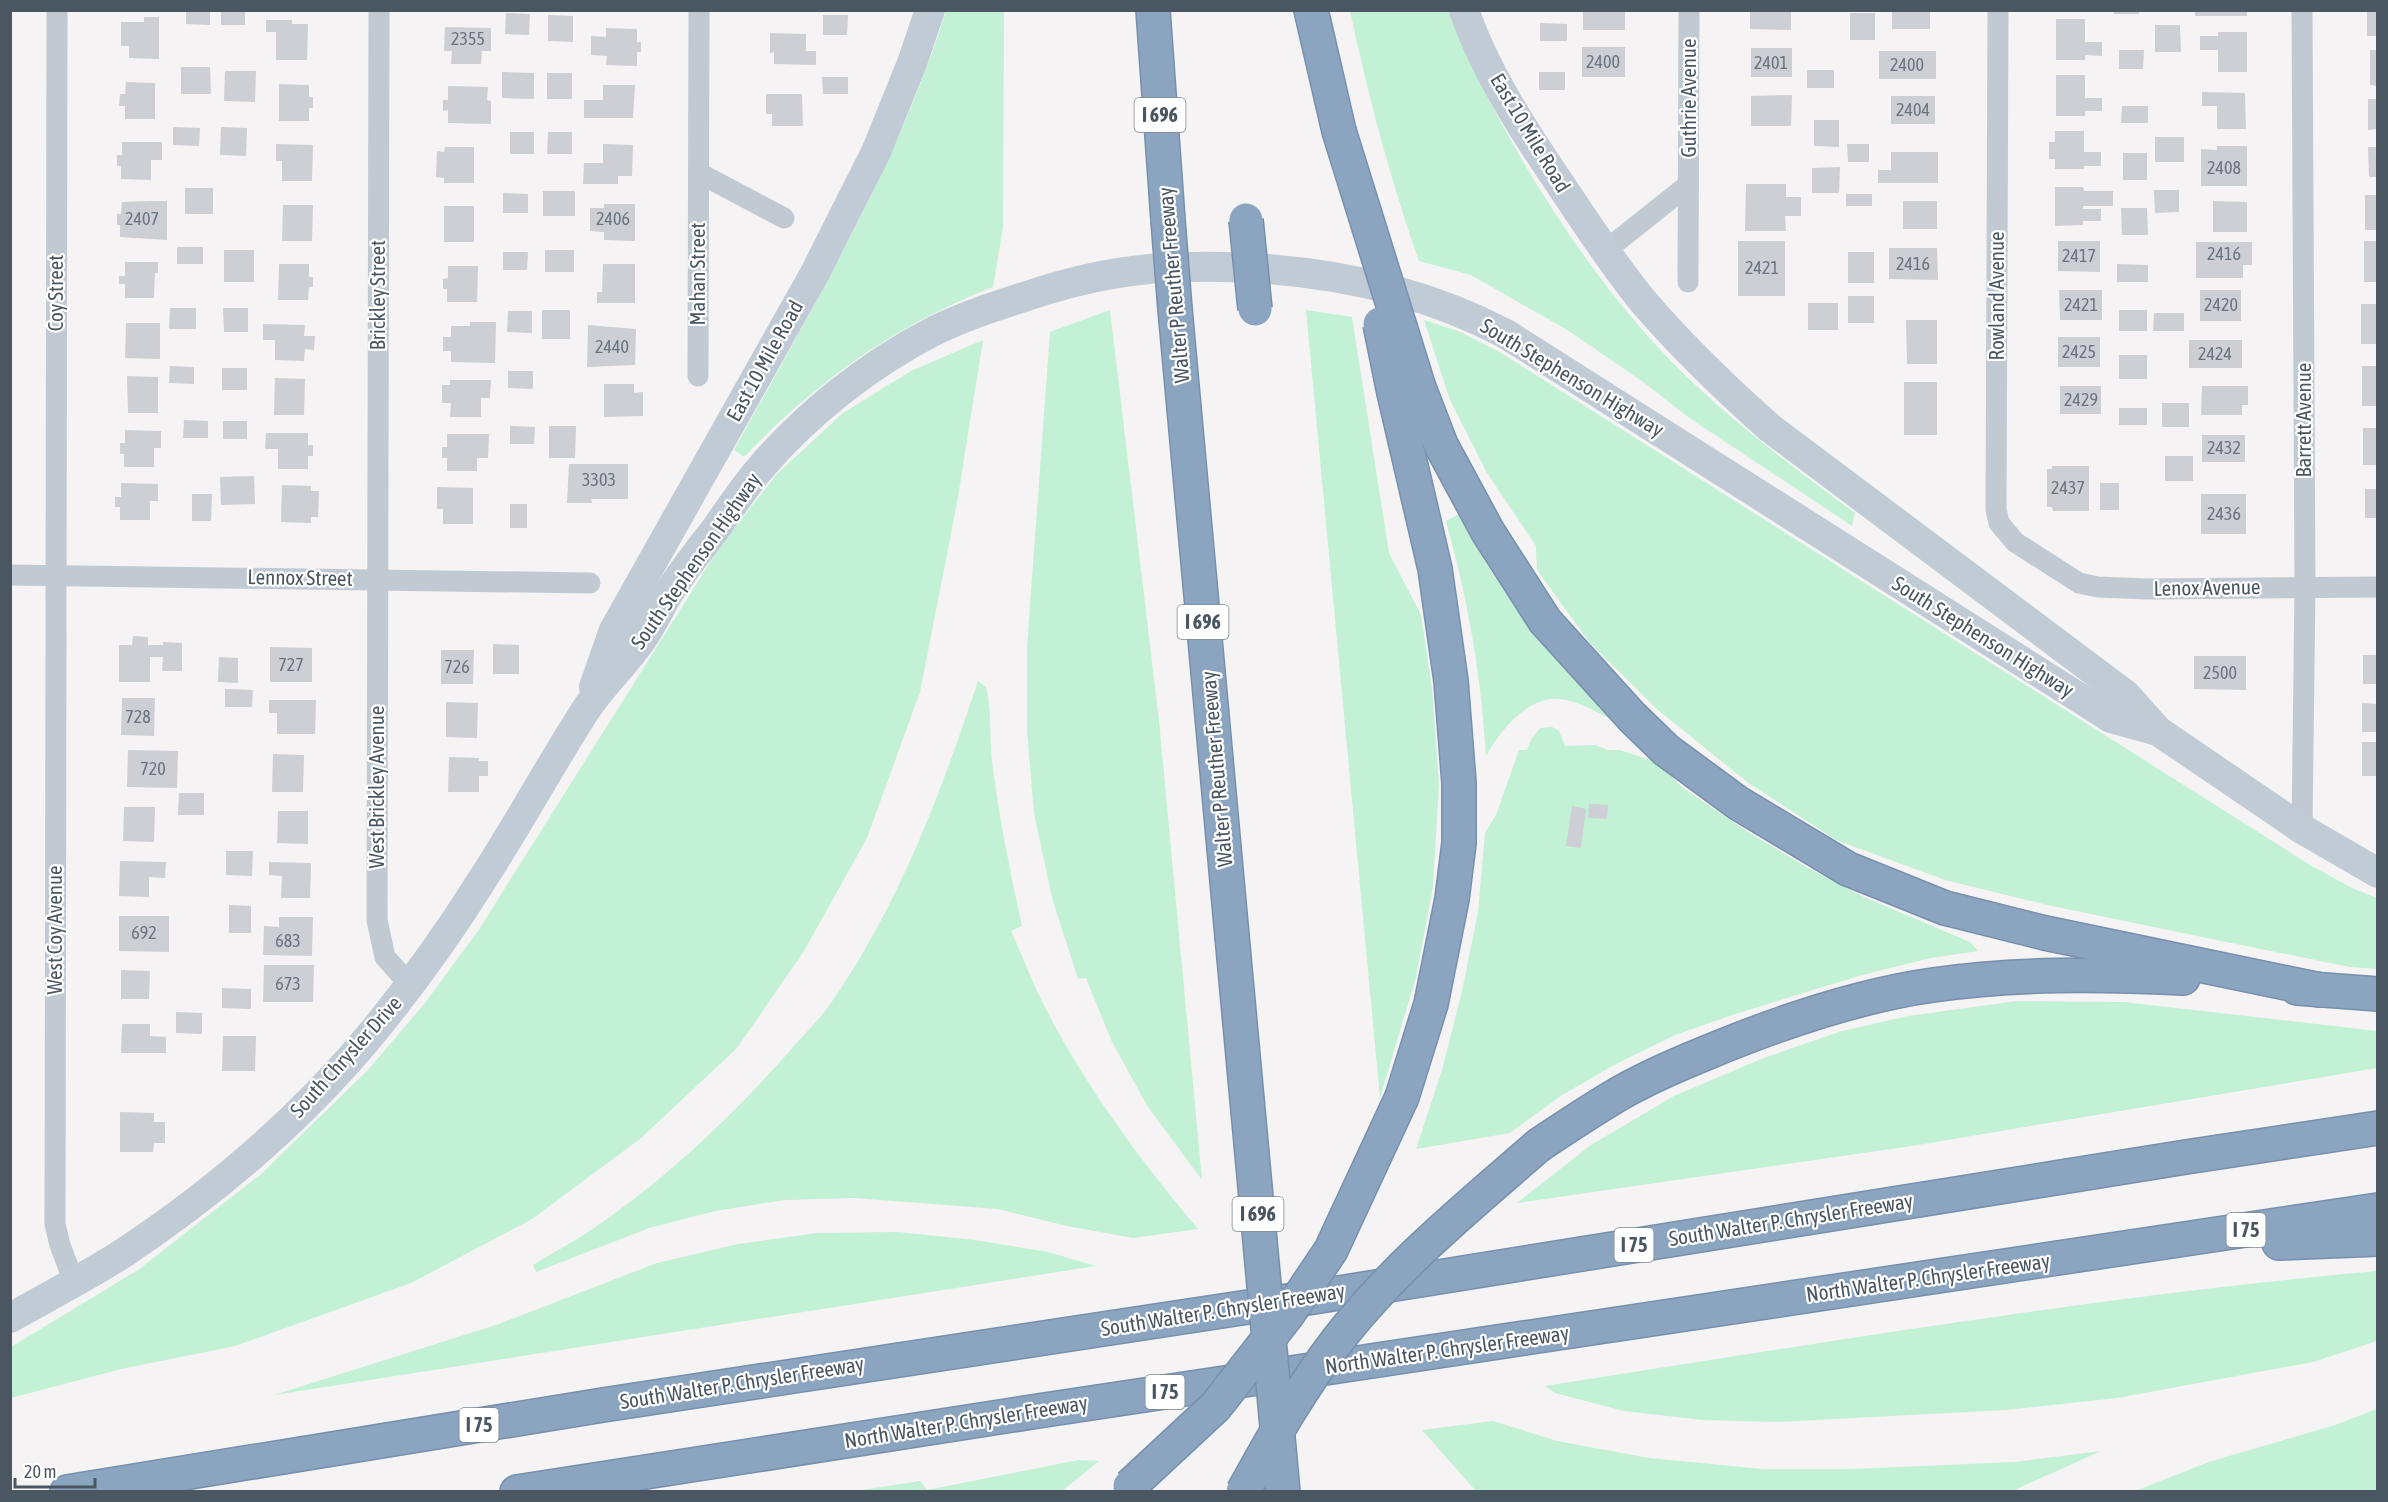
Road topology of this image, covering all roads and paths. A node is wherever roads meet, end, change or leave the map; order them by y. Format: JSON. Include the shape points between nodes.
{"nodes":[{"id":1,"x":57,"y":10,"type":"edge"},
{"id":2,"x":379,"y":10,"type":"edge"},
{"id":3,"x":699,"y":10,"type":"edge"},
{"id":4,"x":930,"y":10,"type":"edge"},
{"id":5,"x":1153,"y":10,"type":"edge"},
{"id":6,"x":1311,"y":10,"type":"edge"},
{"id":7,"x":1464,"y":10,"type":"edge"},
{"id":8,"x":1689,"y":10,"type":"edge"},
{"id":9,"x":1998,"y":10,"type":"edge"},
{"id":10,"x":2302,"y":10,"type":"edge"},
{"id":11,"x":699,"y":173,"type":"junction"},
{"id":12,"x":1688,"y":185,"type":"junction"},
{"id":13,"x":784,"y":218,"type":"dead end"},
{"id":14,"x":1246,"y":220,"type":"dead end"},
{"id":15,"x":1605,"y":251,"type":"junction"},
{"id":16,"x":1688,"y":282,"type":"dead end"},
{"id":17,"x":1255,"y":309,"type":"dead end"},
{"id":18,"x":698,"y":376,"type":"dead end"},
{"id":19,"x":1407,"y":390,"type":"junction"},
{"id":20,"x":2043,"y":561,"type":"joint"},
{"id":21,"x":10,"y":575,"type":"edge"},
{"id":22,"x":55,"y":575,"type":"junction"},
{"id":23,"x":376,"y":579,"type":"junction"},
{"id":24,"x":590,"y":583,"type":"dead end"},
{"id":25,"x":2305,"y":586,"type":"junction"},
{"id":26,"x":2378,"y":586,"type":"edge"},
{"id":27,"x":588,"y":707,"type":"junction"},
{"id":28,"x":2158,"y":731,"type":"junction"},
{"id":29,"x":2302,"y":829,"type":"junction"},
{"id":30,"x":2378,"y":873,"type":"edge"},
{"id":31,"x":411,"y":985,"type":"junction"},
{"id":32,"x":2320,"y":990,"type":"junction"},
{"id":33,"x":2378,"y":994,"type":"edge"},
{"id":34,"x":2378,"y":1128,"type":"edge"},
{"id":35,"x":2378,"y":1210,"type":"edge"},
{"id":36,"x":2378,"y":1239,"type":"edge"},
{"id":37,"x":2115,"y":1250,"type":"junction"},
{"id":38,"x":74,"y":1282,"type":"junction"},
{"id":39,"x":10,"y":1318,"type":"edge"},
{"id":40,"x":1127,"y":1489,"type":"edge"},
{"id":41,"x":67,"y":1491,"type":"edge"},
{"id":42,"x":517,"y":1491,"type":"edge"},
{"id":43,"x":1243,"y":1491,"type":"edge"},
{"id":44,"x":1283,"y":1491,"type":"edge"}],
"edges":[{"from":1,"to":22,"type":"street","name":"Coy Street"},
{"from":2,"to":23,"type":"street","name":"Brickley Street"},
{"from":3,"to":11,"type":"street","name":"Mahan Street"},
{"from":4,"to":27,"type":"main road","name":"East 10 Mile Road","via":[[876,152],[815,273],[614,630]]},
{"from":5,"to":44,"type":"highway","name":"Walter P Reuther Freeway","number":"I 696","bridge":true,"via":[[1175,309]]},
{"from":6,"to":19,"type":"highway","bridge":true},
{"from":7,"to":15,"type":"main road","name":"East 10 Mile Road","via":[[1523,130]]},
{"from":8,"to":12,"type":"street","name":"Guthrie Avenue"},
{"from":9,"to":20,"type":"street","name":"Rowland Avenue","via":[[1996,509],[1999,523],[2015,542]]},
{"from":10,"to":25,"type":"street","name":"Barrett Avenue"},
{"from":11,"to":13,"type":"street"},
{"from":11,"to":18,"type":"street","name":"Mahan Street"},
{"from":12,"to":15,"type":"street","name":"Guthrie Avenue"},
{"from":12,"to":16,"type":"street","name":"Guthrie Avenue"},
{"from":14,"to":17,"type":"highway","bridge":true},
{"from":15,"to":28,"type":"main road","name":"South Stephenson Highway","via":[[1666,327],[1770,428],[2126,694]]},
{"from":19,"to":32,"type":"highway","via":[[1488,532],[1545,621],[1666,750],[1738,803],[1848,869],[1945,908],[2045,933]]},
{"from":19,"to":40,"type":"highway","bridge":true,"via":[[1451,681],[1459,783],[1459,843],[1452,899],[1431,1004],[1402,1096],[1331,1250],[1288,1314],[1216,1406]]},
{"from":20,"to":25,"type":"street","name":"Lenox Avenue","via":[[2079,583],[2098,587]]},
{"from":21,"to":22,"type":"street","name":"Lennox Street"},
{"from":22,"to":23,"type":"street","name":"Lennox Street"},
{"from":22,"to":38,"type":"street","name":"West Coy Avenue","via":[[55,1224]]},
{"from":23,"to":24,"type":"street","name":"Lennox Street"},
{"from":23,"to":31,"type":"street","name":"West Brickley Avenue","via":[[377,920],[385,957]]},
{"from":25,"to":26,"type":"street","name":"Lenox Avenue"},
{"from":25,"to":29,"type":"street","name":"Barrett Avenue"},
{"from":27,"to":28,"type":"main road","name":"South Stephenson Highway","via":[[640,642],[672,588],[756,473],[798,428],[887,357],[938,329],[1058,285],[1158,267],[1258,267],[1341,278],[1426,300],[1506,334],[2111,718]]},
{"from":27,"to":31,"type":"main road","name":"South Chrysler Drive","via":[[481,883]]},
{"from":28,"to":29,"type":"main road","name":"South Stephenson Highway"},
{"from":29,"to":30,"type":"main road","name":"South Stephenson Highway"},
{"from":31,"to":38,"type":"main road","name":"South Chrysler Drive","via":[[332,1078],[243,1162],[130,1247]]},
{"from":32,"to":33,"type":"highway"},
{"from":32,"to":43,"type":"highway","bridge":true,"via":[[2208,979],[2067,975],[1933,985],[1857,1001],[1782,1023],[1671,1067],[1613,1097],[1539,1145],[1419,1252],[1338,1340],[1306,1384]]},
{"from":34,"to":41,"type":"highway","name":"South Walter P. Chrysler Freeway","number":"I 75"},
{"from":35,"to":37,"type":"highway","name":"North Walter P. Chrysler Freeway","number":"I 75"},
{"from":36,"to":37,"type":"highway"},
{"from":37,"to":42,"type":"highway","name":"North Walter P. Chrysler Freeway","number":"I 75"},
{"from":38,"to":39,"type":"main road","name":"South Chrysler Drive"}]}
